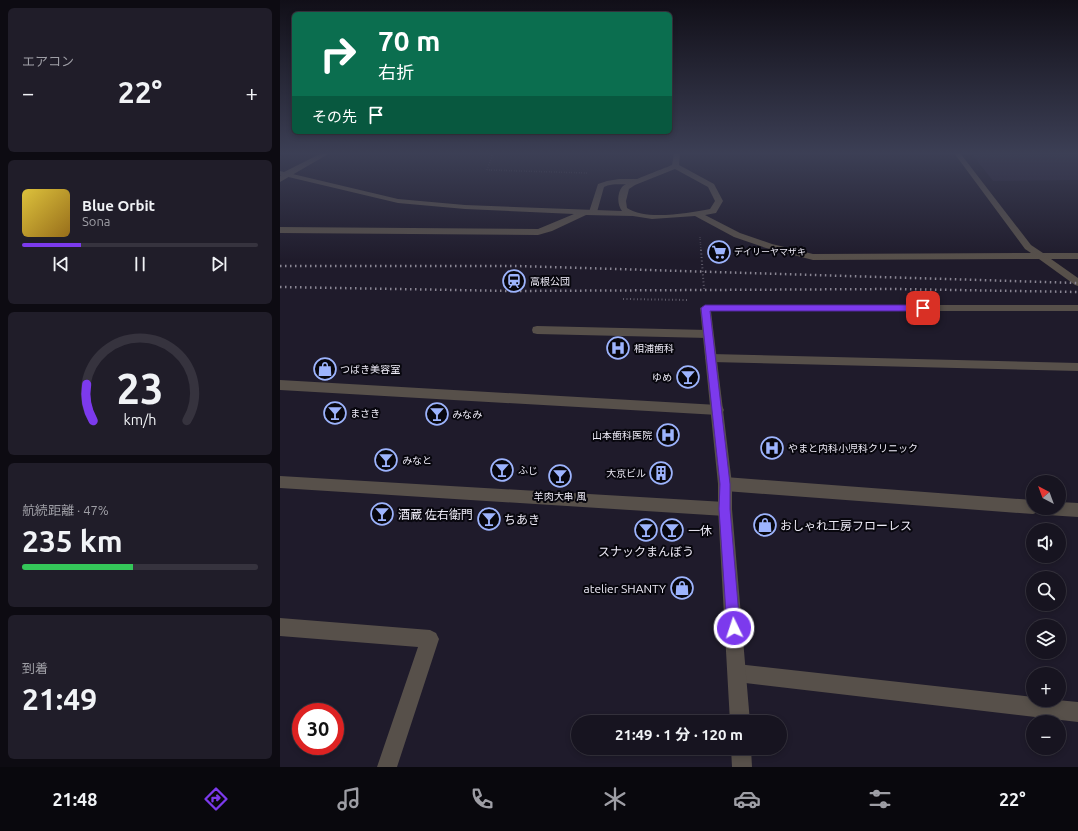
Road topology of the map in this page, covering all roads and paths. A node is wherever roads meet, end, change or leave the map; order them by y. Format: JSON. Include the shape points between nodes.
{"nodes":[{"id":1,"x":348,"y":189,"type":"edge"},
{"id":2,"x":600,"y":189,"type":"edge"},
{"id":3,"x":625,"y":189,"type":"edge"},
{"id":4,"x":712,"y":189,"type":"edge"},
{"id":5,"x":984,"y":189,"type":"edge"},
{"id":6,"x":713,"y":211,"type":"junction"},
{"id":7,"x":590,"y":212,"type":"junction"},
{"id":8,"x":632,"y":214,"type":"junction"},
{"id":9,"x":697,"y":214,"type":"junction"},
{"id":10,"x":722,"y":227,"type":"junction"},
{"id":11,"x":280,"y":230,"type":"edge"},
{"id":12,"x":699,"y":230,"type":"dead end"},
{"id":13,"x":1039,"y":256,"type":"junction"},
{"id":14,"x":1078,"y":256,"type":"edge"},
{"id":15,"x":1078,"y":283,"type":"edge"},
{"id":16,"x":623,"y":299,"type":"dead end"},
{"id":17,"x":705,"y":304,"type":"junction"},
{"id":18,"x":1078,"y":308,"type":"edge"},
{"id":19,"x":536,"y":330,"type":"dead end"},
{"id":20,"x":708,"y":334,"type":"junction"},
{"id":21,"x":711,"y":358,"type":"junction"},
{"id":22,"x":1078,"y":367,"type":"edge"},
{"id":23,"x":280,"y":386,"type":"edge"},
{"id":24,"x":718,"y":410,"type":"junction"},
{"id":25,"x":280,"y":482,"type":"edge"},
{"id":26,"x":725,"y":484,"type":"junction"},
{"id":27,"x":1026,"y":506,"type":"edge"},
{"id":28,"x":725,"y":509,"type":"junction"},
{"id":29,"x":1066,"y":509,"type":"edge"},
{"id":30,"x":1078,"y":510,"type":"edge"},
{"id":31,"x":280,"y":627,"type":"edge"},
{"id":32,"x":737,"y":673,"type":"junction"},
{"id":33,"x":1078,"y":712,"type":"edge"},
{"id":34,"x":740,"y":715,"type":"edge"},
{"id":35,"x":741,"y":755,"type":"edge"},
{"id":36,"x":387,"y":767,"type":"edge"},
{"id":37,"x":742,"y":767,"type":"edge"}],
"edges":[{"from":1,"to":7,"type":"street","via":[[398,201],[464,207]]},
{"from":2,"to":7,"type":"street"},
{"from":3,"to":8,"type":"street","via":[[622,203],[624,210]]},
{"from":4,"to":6,"type":"street","via":[[719,201]]},
{"from":5,"to":13,"type":"street","via":[[1028,247]]},
{"from":6,"to":9,"type":"street"},
{"from":6,"to":10,"type":"street"},
{"from":7,"to":8,"type":"street"},
{"from":7,"to":11,"type":"street","via":[[538,232]]},
{"from":8,"to":9,"type":"street"},
{"from":9,"to":10,"type":"street"},
{"from":10,"to":13,"type":"street","via":[[769,246],[813,257]]},
{"from":12,"to":17,"type":"path"},
{"from":13,"to":14,"type":"street"},
{"from":13,"to":15,"type":"street"},
{"from":16,"to":17,"type":"path"},
{"from":17,"to":18,"type":"street"},
{"from":17,"to":20,"type":"street"},
{"from":19,"to":20,"type":"street"},
{"from":20,"to":21,"type":"street"},
{"from":21,"to":22,"type":"street"},
{"from":21,"to":24,"type":"street"},
{"from":23,"to":24,"type":"street"},
{"from":24,"to":26,"type":"street"},
{"from":25,"to":28,"type":"street"},
{"from":26,"to":27,"type":"street"},
{"from":26,"to":28,"type":"street"},
{"from":28,"to":32,"type":"street"},
{"from":29,"to":30,"type":"street"},
{"from":31,"to":36,"type":"street","via":[[430,639]]},
{"from":32,"to":33,"type":"street"},
{"from":32,"to":34,"type":"street"},
{"from":35,"to":37,"type":"street"}]}
